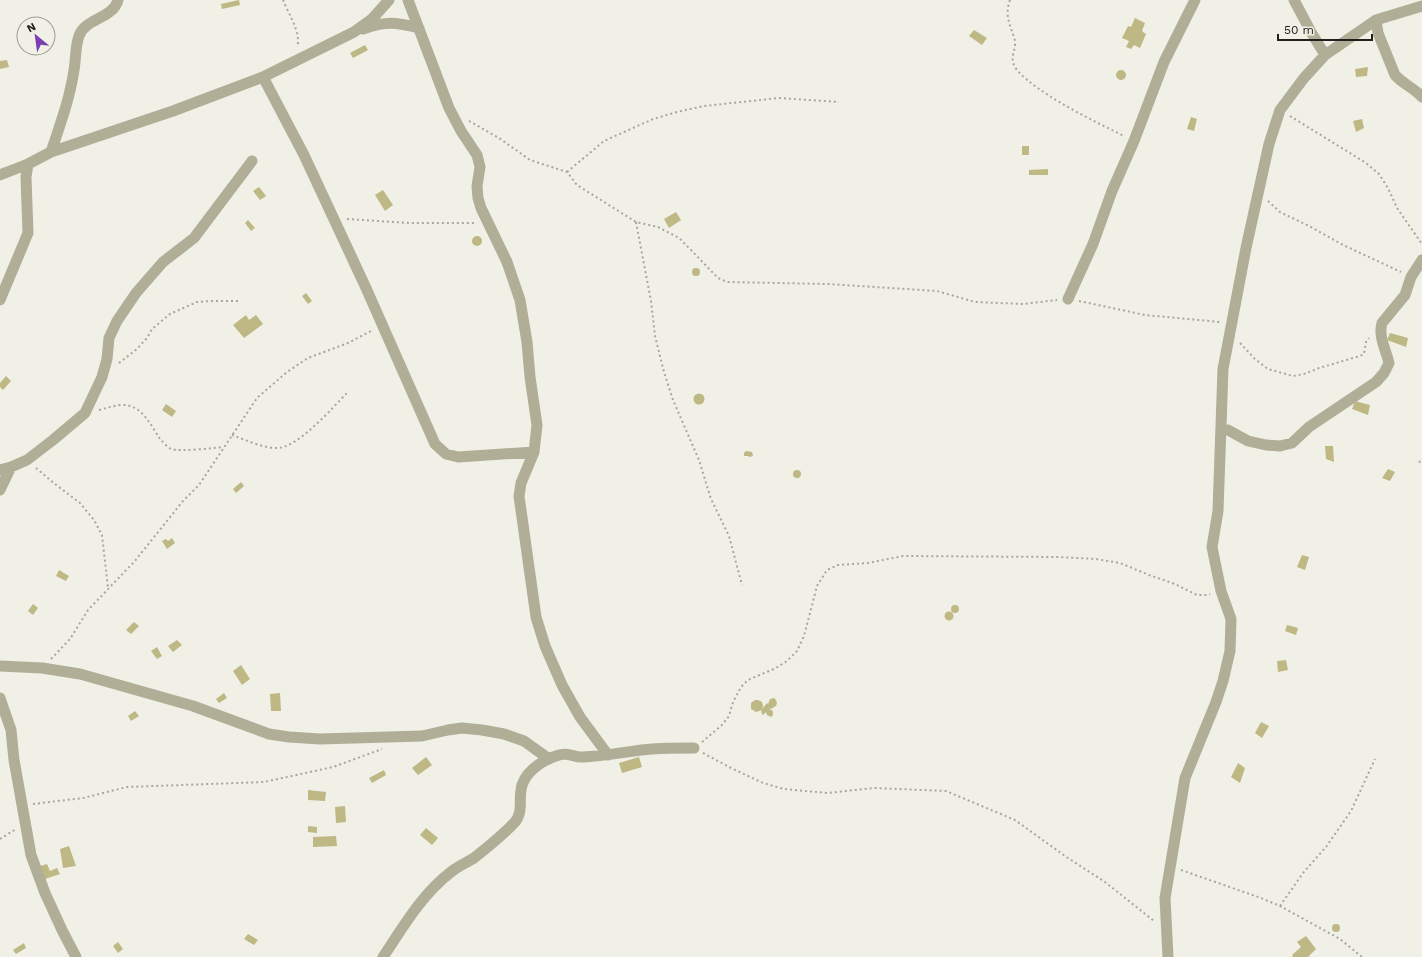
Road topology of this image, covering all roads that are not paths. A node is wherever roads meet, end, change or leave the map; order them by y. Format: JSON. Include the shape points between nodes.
{"nodes":[{"id":1,"x":118,"y":0,"type":"edge"},
{"id":2,"x":389,"y":0,"type":"edge"},
{"id":3,"x":408,"y":0,"type":"edge"},
{"id":4,"x":1195,"y":0,"type":"edge"},
{"id":5,"x":1294,"y":0,"type":"edge"},
{"id":6,"x":1422,"y":6,"type":"edge"},
{"id":7,"x":1376,"y":20,"type":"junction"},
{"id":8,"x":419,"y":28,"type":"junction"},
{"id":9,"x":354,"y":32,"type":"junction"},
{"id":10,"x":1325,"y":55,"type":"junction"},
{"id":11,"x":263,"y":77,"type":"junction"},
{"id":12,"x":1422,"y":98,"type":"edge"},
{"id":13,"x":51,"y":152,"type":"junction"},
{"id":14,"x":252,"y":161,"type":"dead end"},
{"id":15,"x":28,"y":164,"type":"junction"},
{"id":16,"x":0,"y":175,"type":"edge"},
{"id":17,"x":1422,"y":260,"type":"edge"},
{"id":18,"x":1068,"y":299,"type":"road end"},
{"id":19,"x":0,"y":300,"type":"edge"},
{"id":20,"x":1222,"y":429,"type":"junction"},
{"id":21,"x":534,"y":452,"type":"junction"},
{"id":22,"x":11,"y":467,"type":"junction"},
{"id":23,"x":0,"y":470,"type":"edge"},
{"id":24,"x":0,"y":490,"type":"edge"},
{"id":25,"x":0,"y":666,"type":"edge"},
{"id":26,"x":0,"y":698,"type":"edge"},
{"id":27,"x":694,"y":748,"type":"road end"},
{"id":28,"x":608,"y":755,"type":"junction"},
{"id":29,"x":549,"y":759,"type":"junction"},
{"id":30,"x":76,"y":957,"type":"edge"},
{"id":31,"x":383,"y":957,"type":"edge"},
{"id":32,"x":1168,"y":957,"type":"edge"}],
"edges":[{"from":1,"to":13,"type":"street","via":[[114,9],[89,24],[79,36],[66,105]]},
{"from":2,"to":9,"type":"street","via":[[372,19]]},
{"from":3,"to":8,"type":"street"},
{"from":4,"to":18,"type":"street","via":[[1164,62],[1093,244]]},
{"from":5,"to":10,"type":"street"},
{"from":6,"to":7,"type":"street"},
{"from":7,"to":10,"type":"street"},
{"from":7,"to":12,"type":"street","via":[[1378,34],[1395,75]]},
{"from":8,"to":9,"type":"street","via":[[389,22]]},
{"from":8,"to":21,"type":"street","via":[[451,112],[479,160],[478,198],[507,262],[520,300],[537,425]]},
{"from":9,"to":11,"type":"street"},
{"from":10,"to":20,"type":"street","via":[[1280,110],[1269,144],[1224,369]]},
{"from":11,"to":13,"type":"street"},
{"from":11,"to":21,"type":"street","via":[[304,155],[435,444],[446,454],[458,457]]},
{"from":13,"to":15,"type":"street"},
{"from":14,"to":22,"type":"street","via":[[194,238],[163,262],[128,304],[108,338],[107,359],[102,377],[85,413],[27,460]]},
{"from":15,"to":16,"type":"street"},
{"from":15,"to":19,"type":"street","via":[[28,233]]},
{"from":17,"to":20,"type":"street","via":[[1411,277],[1405,295],[1382,323],[1382,341],[1389,363],[1376,382],[1309,427],[1292,443],[1280,446],[1266,445],[1248,441]]},
{"from":20,"to":32,"type":"street","via":[[1218,511],[1212,548],[1221,591],[1231,619],[1230,651],[1216,702],[1185,778],[1165,898]]},
{"from":21,"to":28,"type":"street","via":[[521,483],[520,496],[536,617],[562,685],[580,717]]},
{"from":22,"to":23,"type":"street"},
{"from":22,"to":24,"type":"street"},
{"from":25,"to":29,"type":"street","via":[[42,668],[80,674],[193,706],[269,734],[320,739],[422,736],[462,728],[476,729],[524,741]]},
{"from":26,"to":30,"type":"street","via":[[11,730],[31,855],[45,893]]},
{"from":27,"to":28,"type":"street","via":[[654,749]]},
{"from":28,"to":29,"type":"street","via":[[580,757],[569,754]]},
{"from":29,"to":31,"type":"street","via":[[524,778],[521,808],[516,820],[473,858],[452,871],[431,889]]}]}
